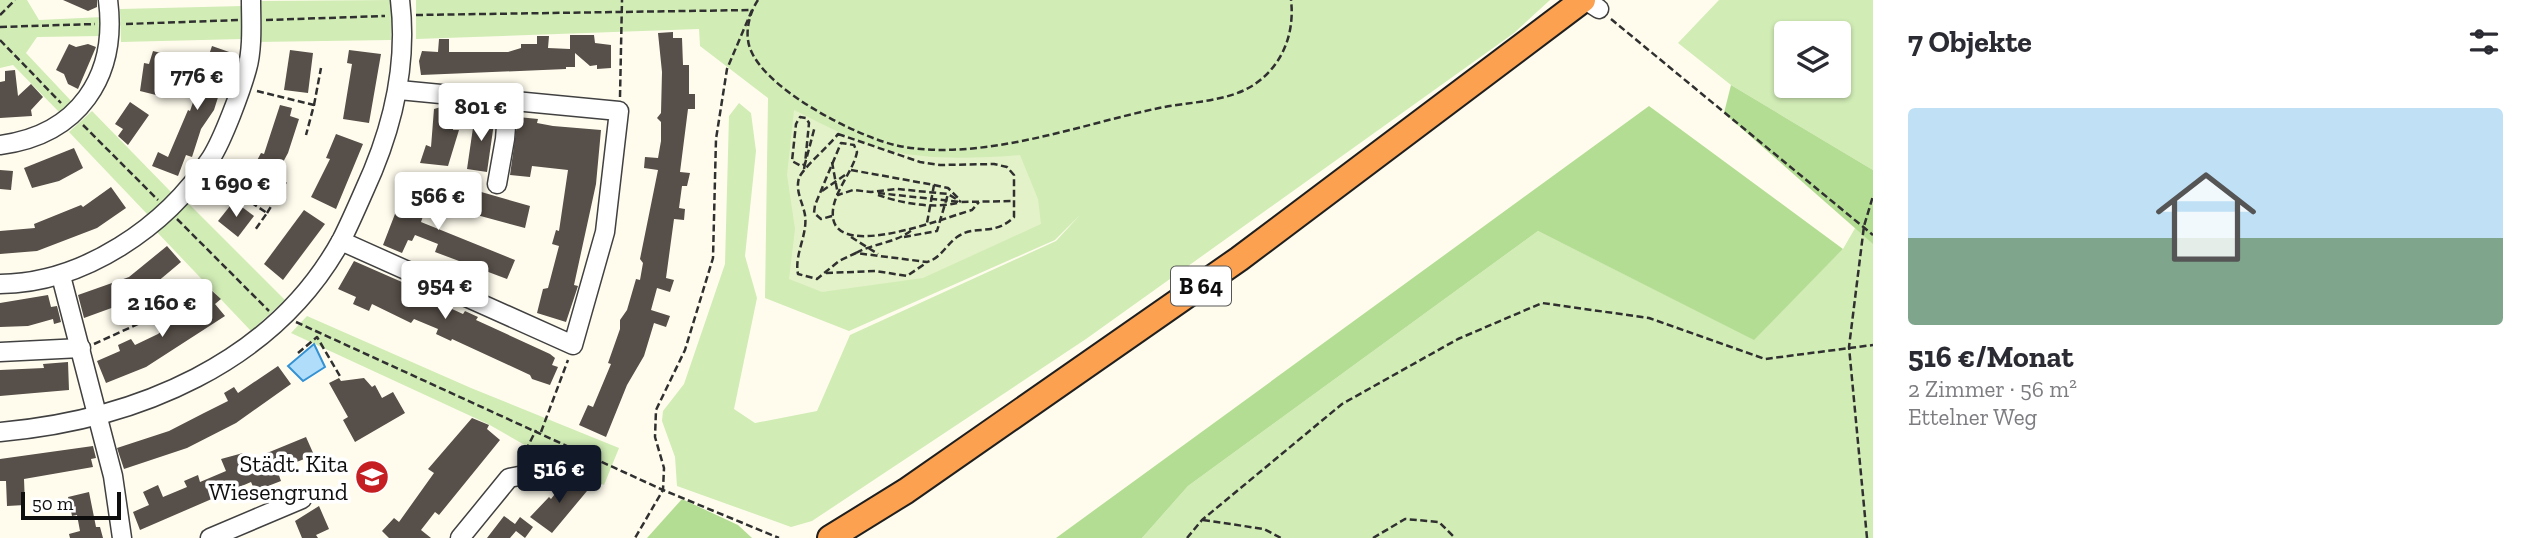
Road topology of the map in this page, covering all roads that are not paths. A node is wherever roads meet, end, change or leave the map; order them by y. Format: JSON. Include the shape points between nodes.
{"nodes":[{"id":1,"x":108,"y":0,"type":"edge"},
{"id":2,"x":251,"y":0,"type":"edge"},
{"id":3,"x":1589,"y":3,"type":"edge"},
{"id":4,"x":401,"y":8,"type":"edge"},
{"id":5,"x":399,"y":90,"type":"junction"},
{"id":6,"x":508,"y":100,"type":"junction"},
{"id":7,"x":0,"y":145,"type":"edge"},
{"id":8,"x":496,"y":184,"type":"dead end"},
{"id":9,"x":341,"y":240,"type":"junction"},
{"id":10,"x":61,"y":276,"type":"junction"},
{"id":11,"x":0,"y":284,"type":"edge"},
{"id":12,"x":81,"y":348,"type":"junction"},
{"id":13,"x":0,"y":352,"type":"edge"},
{"id":14,"x":99,"y":416,"type":"junction"},
{"id":15,"x":0,"y":432,"type":"edge"},
{"id":16,"x":524,"y":475,"type":"road end"},
{"id":17,"x":302,"y":499,"type":"dead end"},
{"id":18,"x":122,"y":538,"type":"edge"},
{"id":19,"x":210,"y":538,"type":"edge"},
{"id":20,"x":460,"y":538,"type":"edge"},
{"id":21,"x":831,"y":538,"type":"edge"}],
"edges":[{"from":1,"to":7,"type":"street","via":[[111,24],[100,80],[53,130],[24,142]]},
{"from":2,"to":10,"type":"street","via":[[248,67],[212,156],[168,211],[128,242]]},
{"from":3,"to":21,"type":"highway","number":"B 64","via":[[1562,18],[1239,259],[906,491]]},
{"from":4,"to":5,"type":"street"},
{"from":5,"to":6,"type":"street"},
{"from":5,"to":9,"type":"street","via":[[378,162]]},
{"from":6,"to":8,"type":"street"},
{"from":6,"to":9,"type":"street","via":[[619,111],[605,232],[573,345]]},
{"from":9,"to":14,"type":"street","via":[[281,319],[236,357],[174,391]]},
{"from":10,"to":11,"type":"street"},
{"from":10,"to":12,"type":"street"},
{"from":12,"to":13,"type":"street"},
{"from":12,"to":14,"type":"street"},
{"from":14,"to":15,"type":"street"},
{"from":14,"to":18,"type":"street","via":[[114,476]]},
{"from":16,"to":20,"type":"street","via":[[509,478]]},
{"from":17,"to":19,"type":"street"}]}
